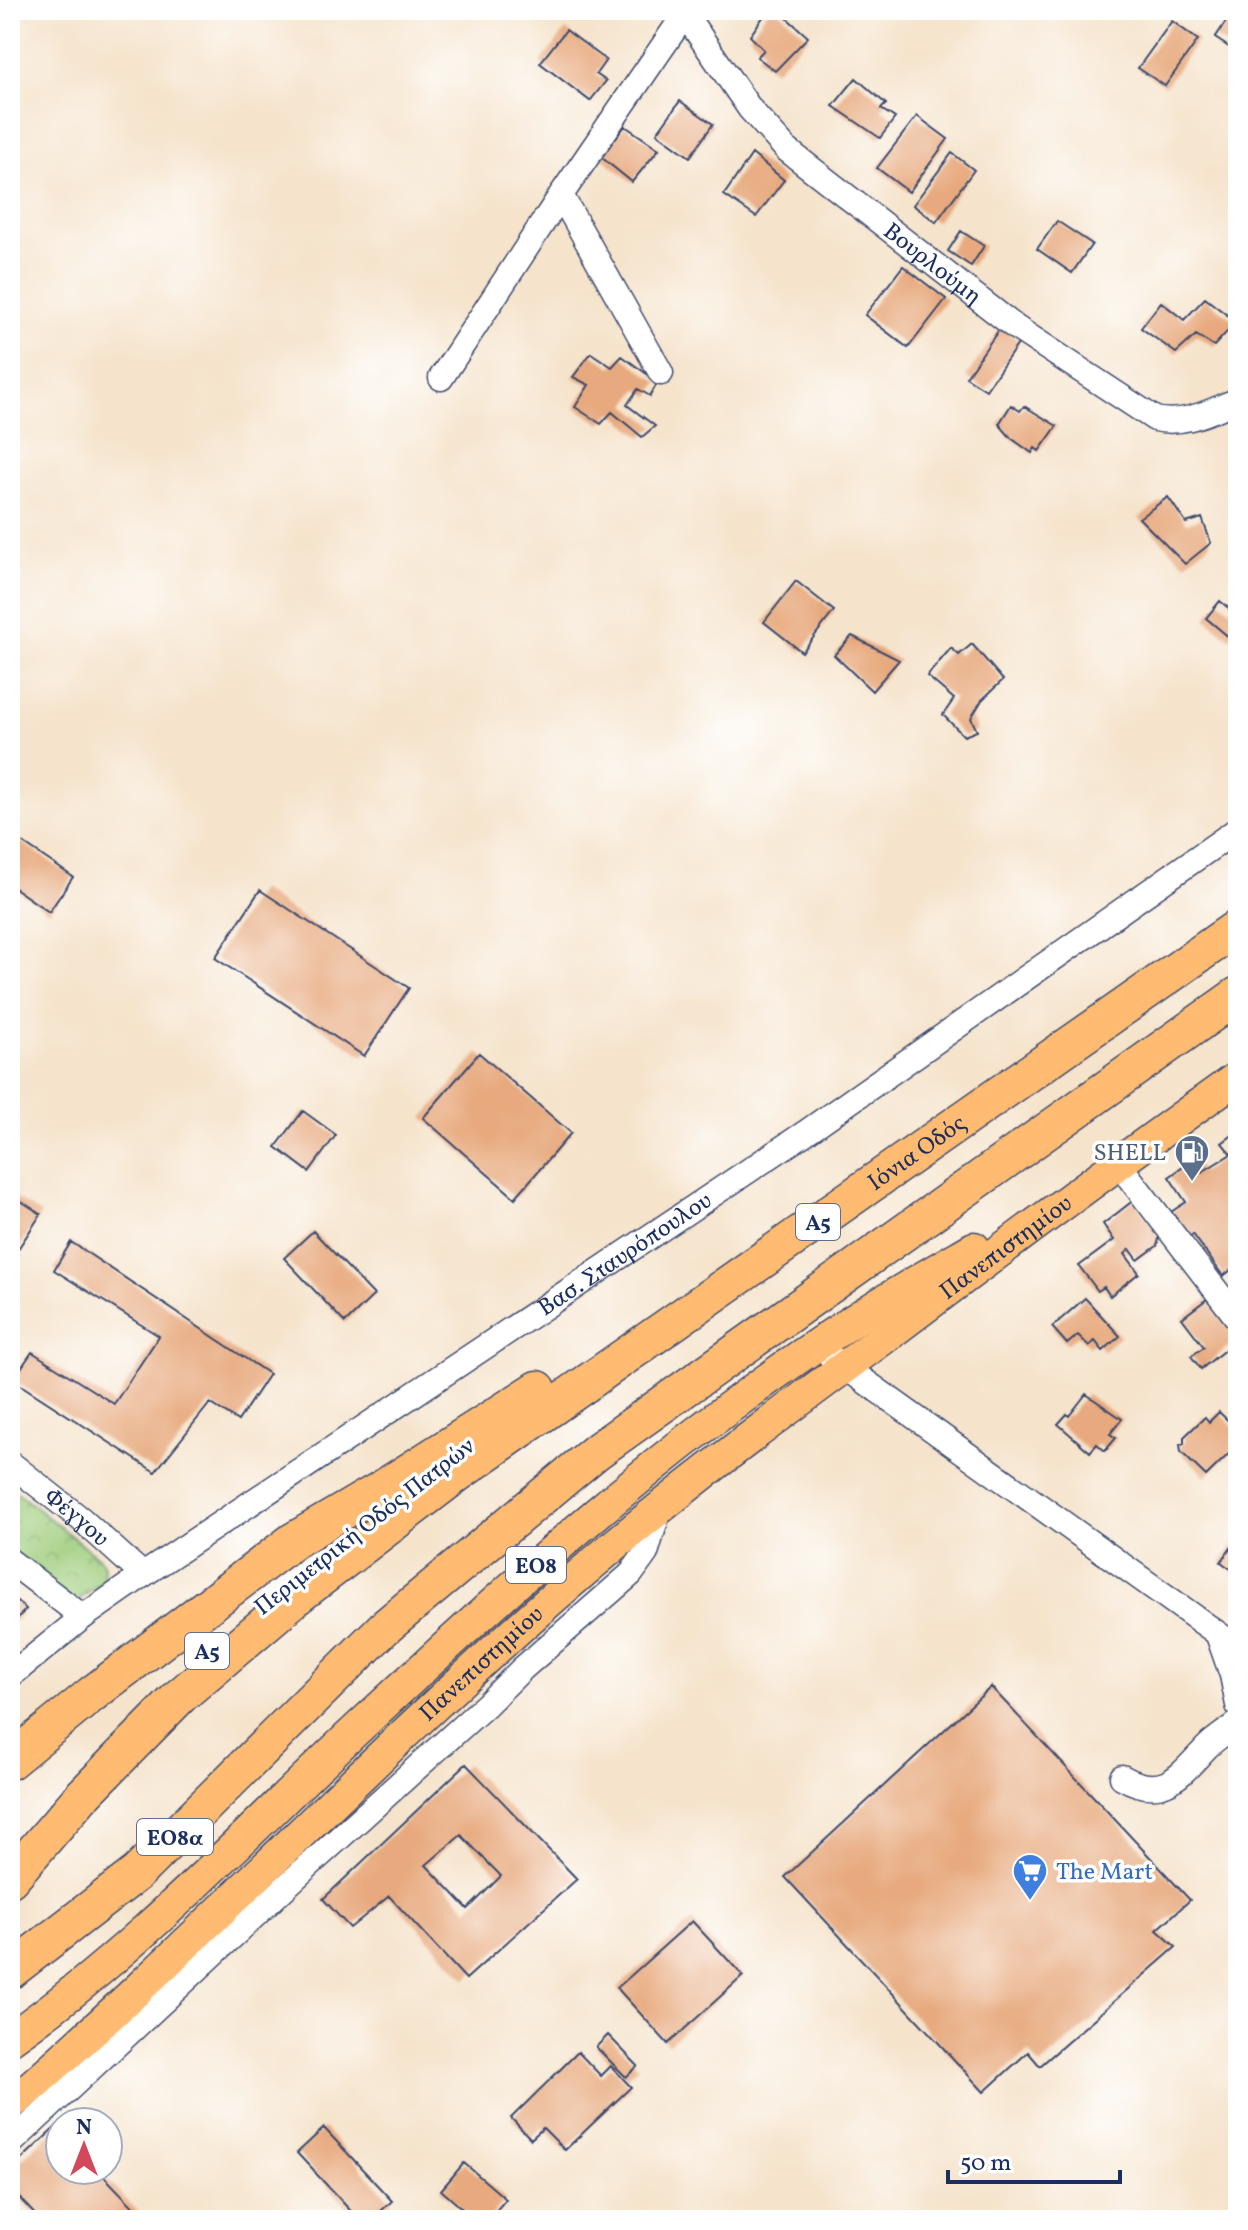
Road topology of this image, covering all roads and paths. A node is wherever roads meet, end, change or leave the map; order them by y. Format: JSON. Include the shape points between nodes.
{"nodes":[{"id":1,"x":683,"y":12,"type":"edge"},
{"id":2,"x":561,"y":195,"type":"junction"},
{"id":3,"x":661,"y":373,"type":"dead end"},
{"id":4,"x":441,"y":378,"type":"dead end"},
{"id":5,"x":1238,"y":400,"type":"edge"},
{"id":6,"x":1238,"y":829,"type":"edge"},
{"id":7,"x":1238,"y":902,"type":"edge"},
{"id":8,"x":1238,"y":927,"type":"edge"},
{"id":9,"x":1238,"y":995,"type":"edge"},
{"id":10,"x":1238,"y":1077,"type":"edge"},
{"id":11,"x":1118,"y":1163,"type":"junction"},
{"id":12,"x":1238,"y":1319,"type":"edge"},
{"id":13,"x":816,"y":1346,"type":"junction"},
{"id":14,"x":844,"y":1367,"type":"junction"},
{"id":15,"x":514,"y":1405,"type":"junction"},
{"id":16,"x":597,"y":1451,"type":"joint"},
{"id":17,"x":10,"y":1463,"type":"edge"},
{"id":18,"x":660,"y":1507,"type":"junction"},
{"id":19,"x":400,"y":1519,"type":"joint"},
{"id":20,"x":10,"y":1561,"type":"edge"},
{"id":21,"x":143,"y":1575,"type":"junction"},
{"id":22,"x":83,"y":1617,"type":"junction"},
{"id":23,"x":1228,"y":1642,"type":"edge"},
{"id":24,"x":10,"y":1676,"type":"edge"},
{"id":25,"x":1238,"y":1705,"type":"edge"},
{"id":26,"x":1238,"y":1723,"type":"edge"},
{"id":27,"x":10,"y":1761,"type":"edge"},
{"id":28,"x":1122,"y":1777,"type":"dead end"},
{"id":29,"x":10,"y":1849,"type":"edge"},
{"id":30,"x":10,"y":1879,"type":"edge"},
{"id":31,"x":10,"y":1971,"type":"edge"},
{"id":32,"x":10,"y":2039,"type":"edge"},
{"id":33,"x":10,"y":2105,"type":"edge"},
{"id":34,"x":10,"y":2144,"type":"edge"}],
"edges":[{"from":1,"to":2,"type":"street"},
{"from":1,"to":5,"type":"street","name":"Βουρλούμη","via":[[750,109],[786,149],[1015,327],[1155,419],[1186,420]]},
{"from":2,"to":3,"type":"street"},
{"from":2,"to":4,"type":"street"},
{"from":6,"to":21,"type":"street","name":"Βασ. Σταυρόπουλου","via":[[805,1133]]},
{"from":7,"to":15,"type":"highway","name":"Ιόνια Οδός","number":"Α5"},
{"from":8,"to":19,"type":"highway","name":"Ιόνια Οδός","number":"Α5"},
{"from":9,"to":16,"type":"highway","number":"Α5"},
{"from":10,"to":11,"type":"main road","number":"ΕΟ8"},
{"from":11,"to":12,"type":"street"},
{"from":11,"to":13,"type":"main road","name":"Πανεπιστημίου","number":"ΕΟ8"},
{"from":11,"to":14,"type":"main road","name":"Πανεπιστημίου","number":"ΕΟ8"},
{"from":13,"to":14,"type":"street"},
{"from":13,"to":32,"type":"main road","name":"Πανεπιστημίου","number":"ΕΟ8","via":[[574,1531],[99,1971]]},
{"from":14,"to":18,"type":"main road","name":"Πανεπιστημίου","number":"ΕΟ8"},
{"from":14,"to":23,"type":"street"},
{"from":15,"to":27,"type":"highway","via":[[293,1541]]},
{"from":15,"to":29,"type":"highway","name":"Περιμετρική Οδός Πατρών","number":"Α5","via":[[429,1481],[221,1638],[76,1777]]},
{"from":16,"to":31,"type":"highway","number":"ΕΟ8α","via":[[384,1628],[137,1873]]},
{"from":17,"to":21,"type":"street","name":"Φέγγου"},
{"from":18,"to":33,"type":"main road","name":"Πανεπιστημίου","number":"ΕΟ8","via":[[471,1671]]},
{"from":18,"to":34,"type":"street","via":[[646,1553],[631,1574]]},
{"from":19,"to":30,"type":"highway","name":"Περιμετρική Οδός Πατρών","number":"Α5","via":[[299,1595],[180,1696]]},
{"from":20,"to":22,"type":"street"},
{"from":21,"to":22,"type":"street","name":"Βασ. Σταυρόπουλου"},
{"from":22,"to":24,"type":"street","name":"Βασ. Σταυρόπουλου"},
{"from":23,"to":25,"type":"street"},
{"from":26,"to":28,"type":"street","via":[[1176,1780],[1153,1787]]}]}
